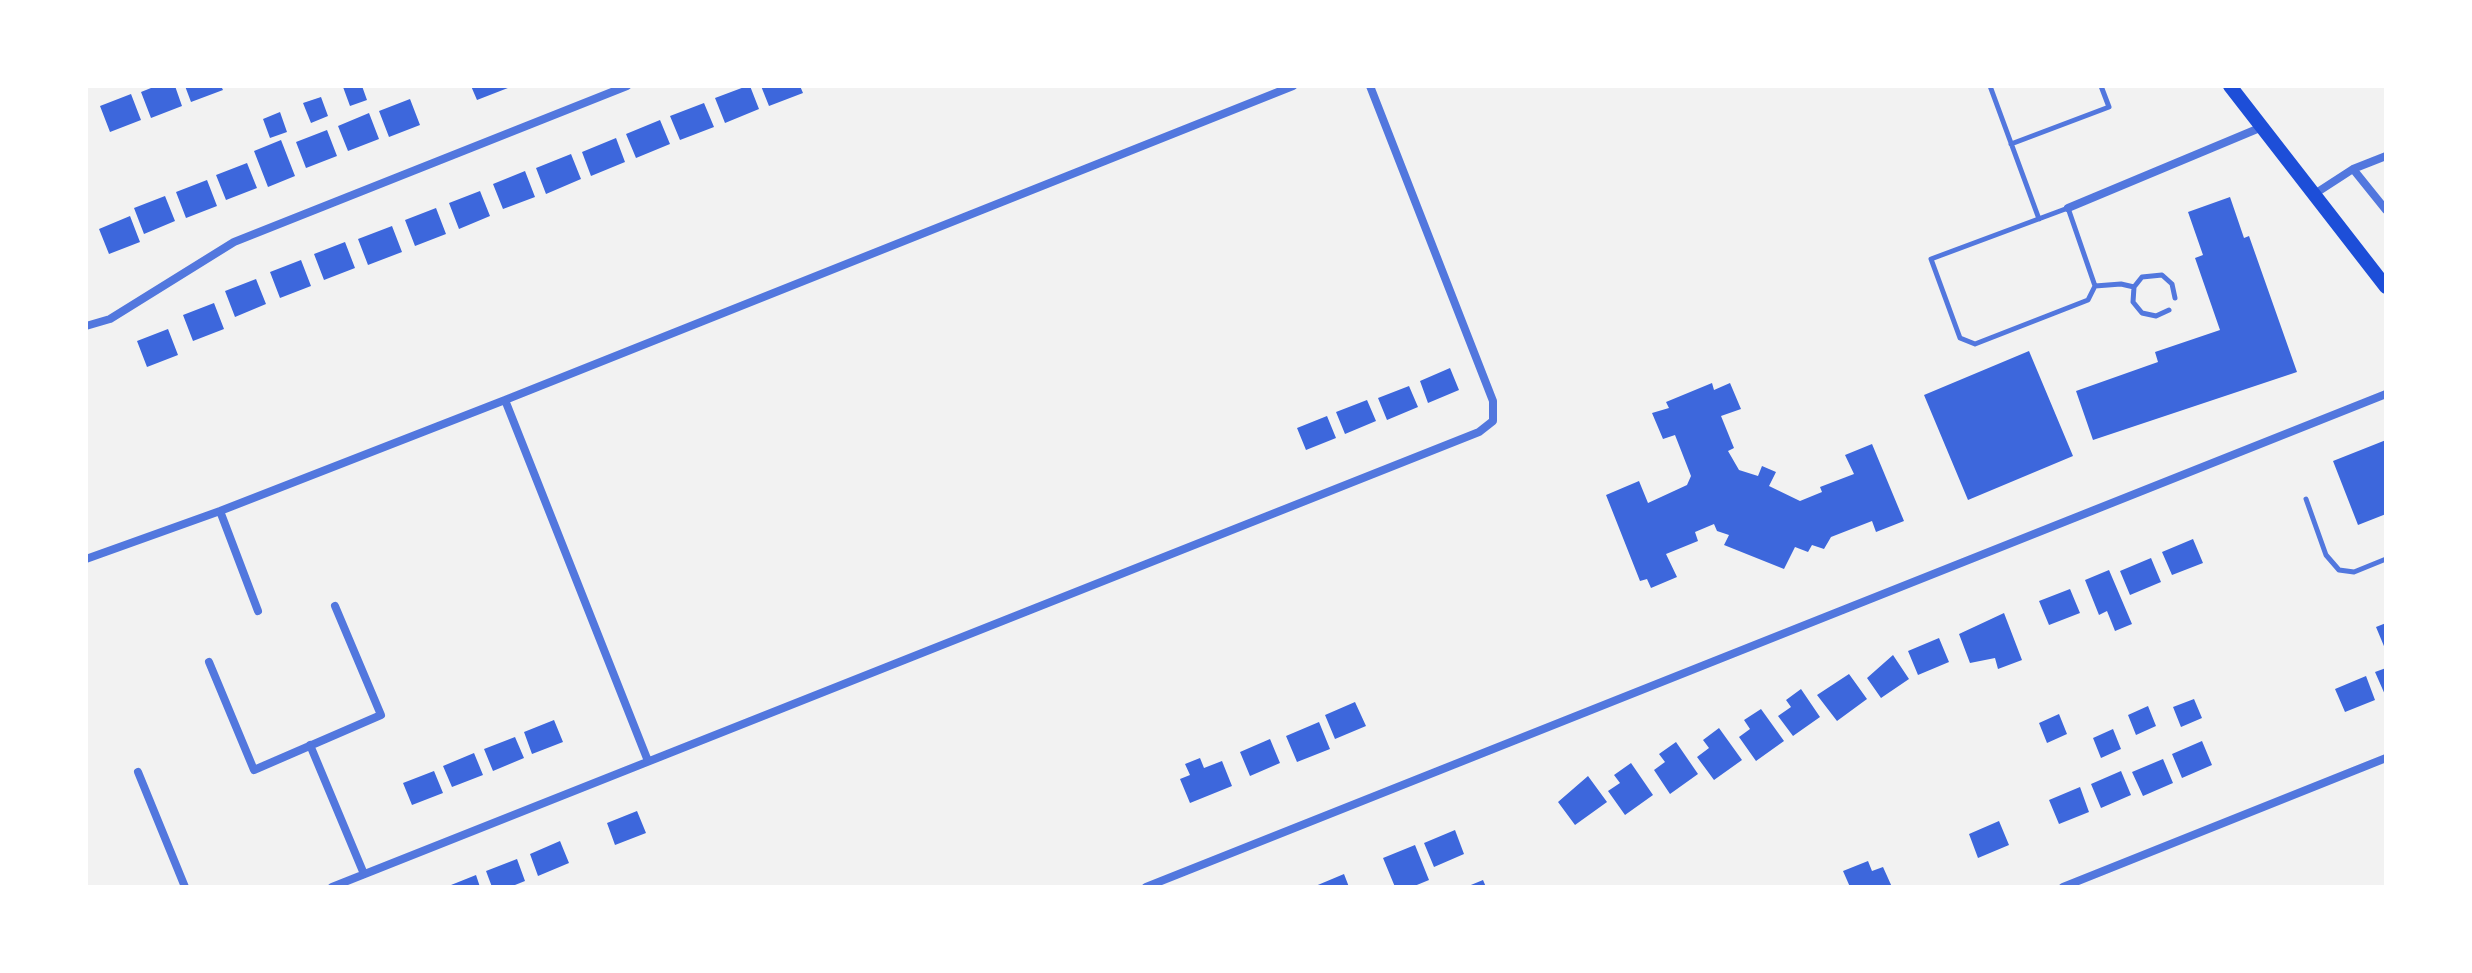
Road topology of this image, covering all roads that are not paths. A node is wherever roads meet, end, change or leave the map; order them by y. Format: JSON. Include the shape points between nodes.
{"nodes":[{"id":1,"x":627,"y":86,"type":"edge"},
{"id":2,"x":1293,"y":86,"type":"edge"},
{"id":3,"x":1370,"y":86,"type":"edge"},
{"id":4,"x":1990,"y":86,"type":"edge"},
{"id":5,"x":2101,"y":86,"type":"edge"},
{"id":6,"x":2230,"y":86,"type":"edge"},
{"id":7,"x":2262,"y":127,"type":"junction"},
{"id":8,"x":2011,"y":144,"type":"junction"},
{"id":9,"x":2386,"y":156,"type":"edge"},
{"id":10,"x":2353,"y":169,"type":"junction"},
{"id":11,"x":2316,"y":193,"type":"junction"},
{"id":12,"x":2068,"y":208,"type":"junction"},
{"id":13,"x":2386,"y":210,"type":"edge"},
{"id":14,"x":2039,"y":219,"type":"junction"},
{"id":15,"x":2095,"y":286,"type":"junction"},
{"id":16,"x":2134,"y":287,"type":"junction"},
{"id":17,"x":2386,"y":287,"type":"edge"},
{"id":18,"x":2175,"y":298,"type":"dead end"},
{"id":19,"x":2169,"y":310,"type":"dead end"},
{"id":20,"x":86,"y":326,"type":"edge"},
{"id":21,"x":2386,"y":394,"type":"edge"},
{"id":22,"x":505,"y":400,"type":"junction"},
{"id":23,"x":2306,"y":499,"type":"dead end"},
{"id":24,"x":220,"y":511,"type":"junction"},
{"id":25,"x":86,"y":559,"type":"edge"},
{"id":26,"x":2386,"y":559,"type":"edge"},
{"id":27,"x":335,"y":606,"type":"dead end"},
{"id":28,"x":258,"y":611,"type":"dead end"},
{"id":29,"x":209,"y":662,"type":"dead end"},
{"id":30,"x":310,"y":745,"type":"junction"},
{"id":31,"x":2386,"y":758,"type":"edge"},
{"id":32,"x":648,"y":761,"type":"junction"},
{"id":33,"x":138,"y":772,"type":"dead end"},
{"id":34,"x":364,"y":874,"type":"junction"},
{"id":35,"x":185,"y":887,"type":"edge"},
{"id":36,"x":332,"y":887,"type":"edge"},
{"id":37,"x":1146,"y":887,"type":"edge"},
{"id":38,"x":2063,"y":887,"type":"edge"}],
"edges":[{"from":1,"to":20,"type":"street","via":[[234,242],[110,319]]},
{"from":2,"to":22,"type":"street"},
{"from":3,"to":32,"type":"street","via":[[1488,384],[1493,421],[1467,437]]},
{"from":4,"to":8,"type":"lane"},
{"from":5,"to":8,"type":"lane","via":[[2109,107]]},
{"from":6,"to":7,"type":"main road"},
{"from":7,"to":11,"type":"main road"},
{"from":7,"to":12,"type":"street"},
{"from":8,"to":14,"type":"lane"},
{"from":9,"to":10,"type":"street"},
{"from":10,"to":11,"type":"street"},
{"from":10,"to":13,"type":"street"},
{"from":11,"to":17,"type":"main road"},
{"from":12,"to":14,"type":"lane"},
{"from":12,"to":15,"type":"lane"},
{"from":14,"to":15,"type":"lane","via":[[1931,259],[1960,338],[1975,344],[2088,300]]},
{"from":15,"to":16,"type":"lane"},
{"from":16,"to":18,"type":"lane","via":[[2142,277],[2162,275],[2172,284]]},
{"from":16,"to":19,"type":"lane","via":[[2133,302],[2142,313],[2156,316]]},
{"from":21,"to":37,"type":"street"},
{"from":22,"to":24,"type":"street"},
{"from":22,"to":32,"type":"street"},
{"from":23,"to":26,"type":"lane","via":[[2326,555],[2339,570],[2354,572]]},
{"from":24,"to":25,"type":"street"},
{"from":24,"to":28,"type":"street"},
{"from":27,"to":30,"type":"street","via":[[381,715]]},
{"from":29,"to":30,"type":"street","via":[[254,770]]},
{"from":30,"to":34,"type":"street"},
{"from":31,"to":38,"type":"street"},
{"from":32,"to":34,"type":"street"},
{"from":33,"to":35,"type":"street"},
{"from":34,"to":36,"type":"street"}]}
